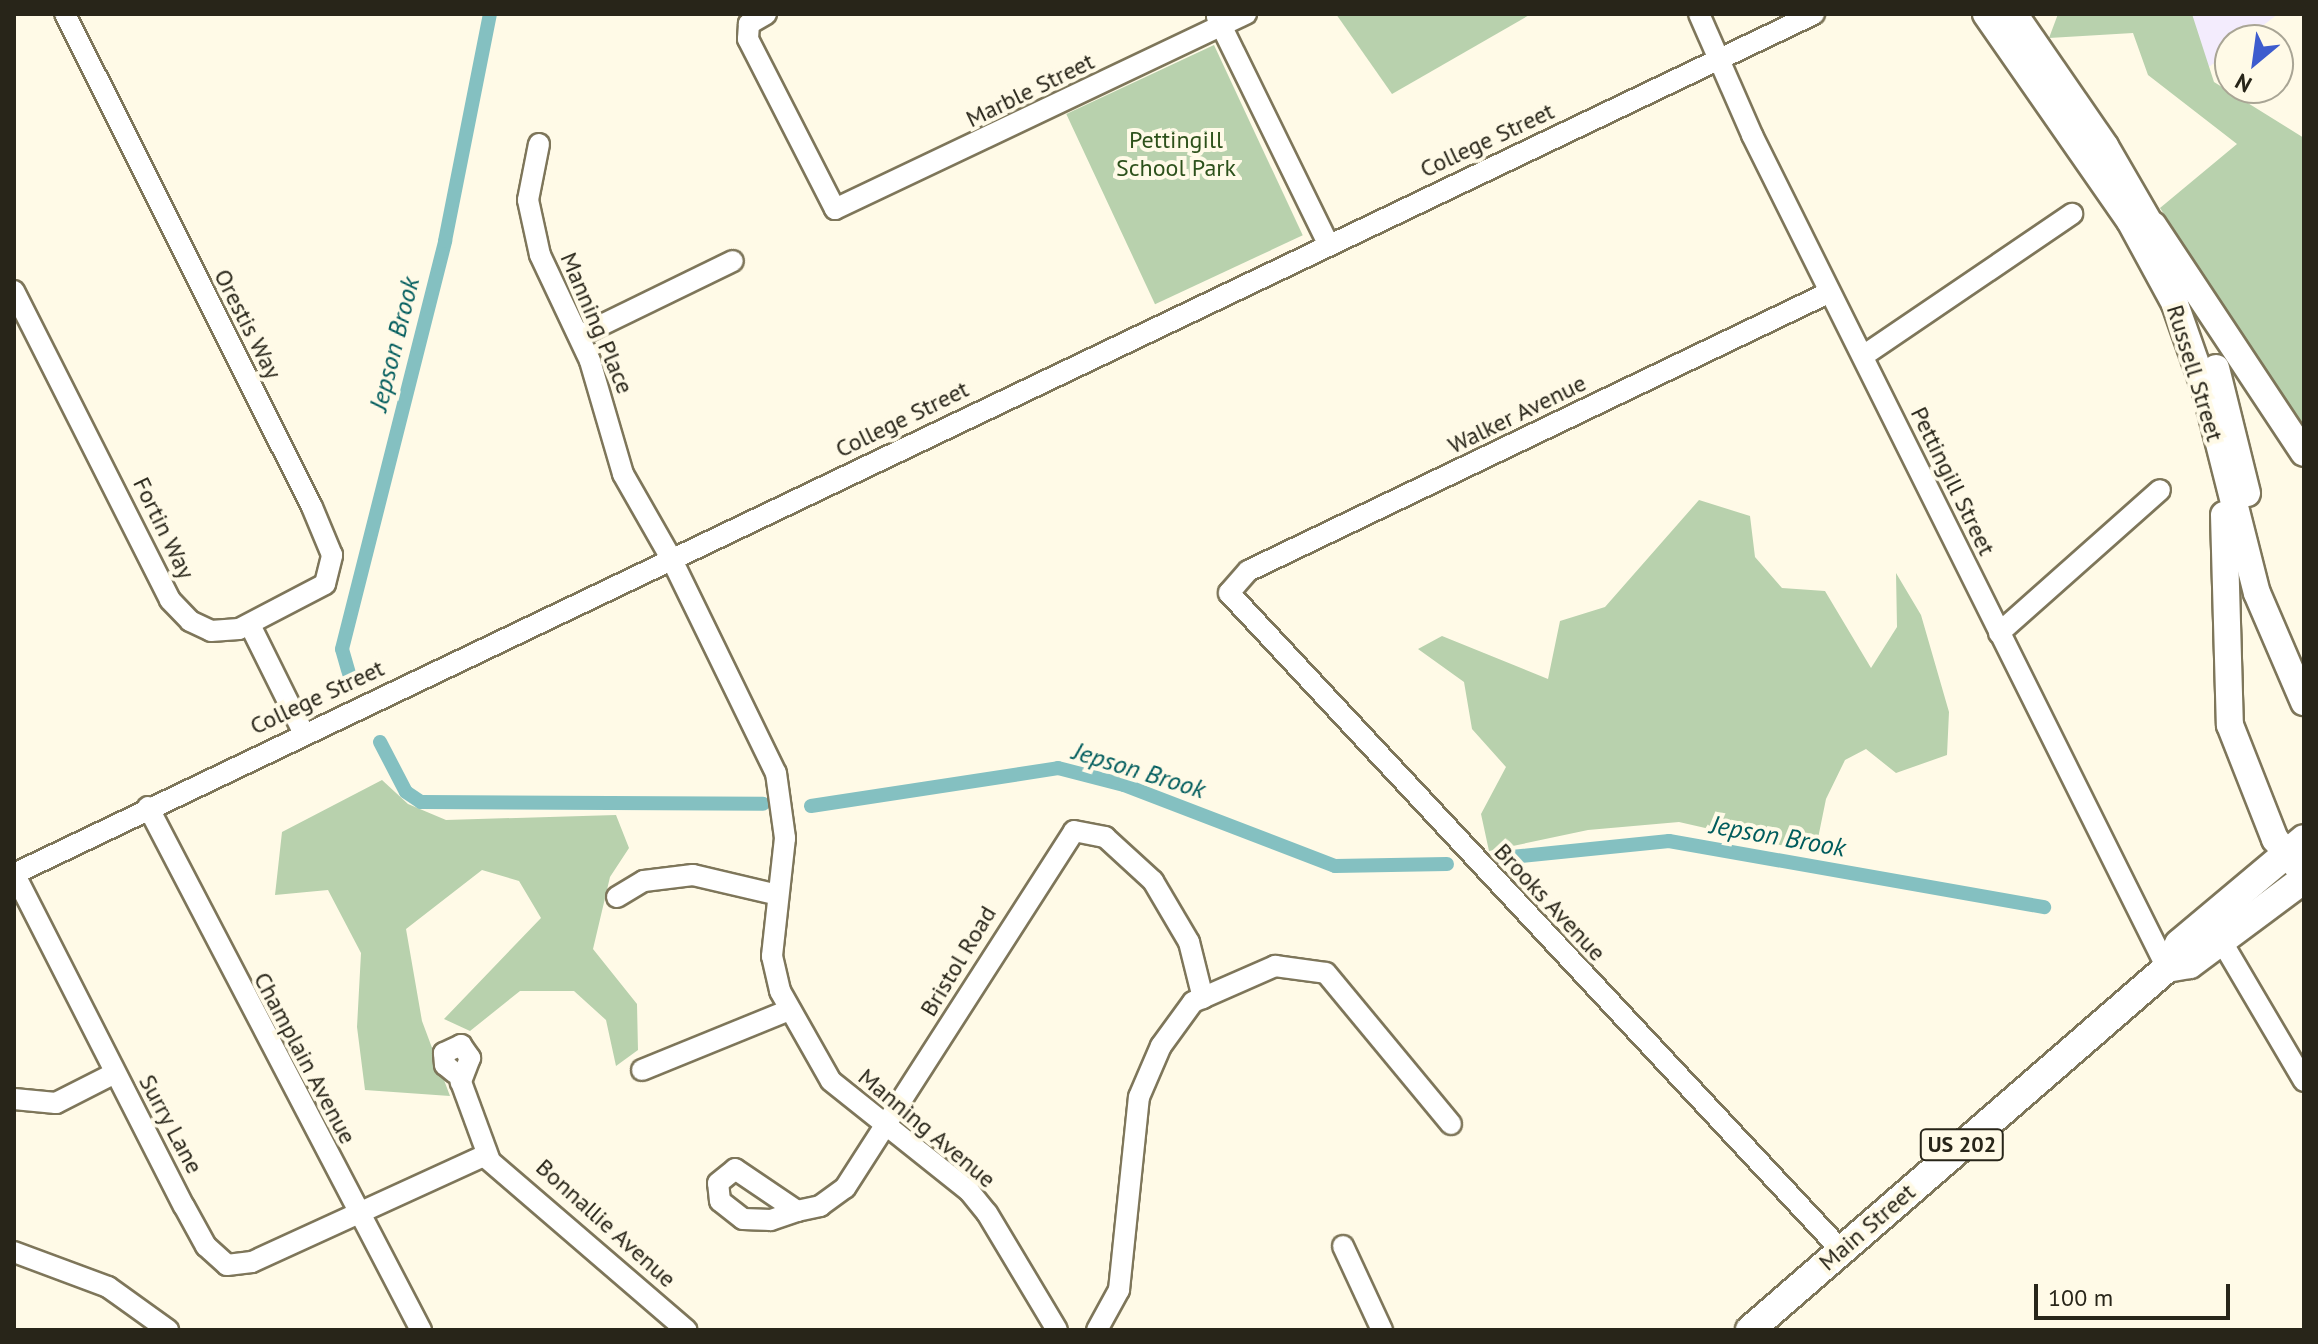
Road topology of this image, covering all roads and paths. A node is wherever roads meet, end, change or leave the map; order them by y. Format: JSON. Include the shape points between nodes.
{"nodes":[{"id":1,"x":65,"y":14,"type":"edge"},
{"id":2,"x":766,"y":14,"type":"edge"},
{"id":3,"x":1246,"y":14,"type":"edge"},
{"id":4,"x":1699,"y":14,"type":"edge"},
{"id":5,"x":1814,"y":14,"type":"edge"},
{"id":6,"x":1986,"y":14,"type":"edge"},
{"id":7,"x":2014,"y":14,"type":"edge"},
{"id":8,"x":1219,"y":20,"type":"edge"},
{"id":9,"x":1718,"y":59,"type":"junction"},
{"id":10,"x":539,"y":144,"type":"dead end"},
{"id":11,"x":2072,"y":214,"type":"dead end"},
{"id":12,"x":2147,"y":214,"type":"junction"},
{"id":13,"x":1328,"y":244,"type":"junction"},
{"id":14,"x":733,"y":261,"type":"dead end"},
{"id":15,"x":14,"y":291,"type":"edge"},
{"id":16,"x":1830,"y":292,"type":"junction"},
{"id":17,"x":579,"y":336,"type":"junction"},
{"id":18,"x":1863,"y":356,"type":"junction"},
{"id":19,"x":2216,"y":436,"type":"junction"},
{"id":20,"x":2304,"y":453,"type":"edge"},
{"id":21,"x":2160,"y":490,"type":"dead end"},
{"id":22,"x":671,"y":558,"type":"junction"},
{"id":23,"x":1230,"y":587,"type":"joint"},
{"id":24,"x":250,"y":625,"type":"junction"},
{"id":25,"x":1999,"y":633,"type":"junction"},
{"id":26,"x":2299,"y":690,"type":"edge"},
{"id":27,"x":303,"y":732,"type":"junction"},
{"id":28,"x":148,"y":807,"type":"junction"},
{"id":29,"x":2300,"y":862,"type":"edge"},
{"id":30,"x":14,"y":874,"type":"edge"},
{"id":31,"x":778,"y":895,"type":"junction"},
{"id":32,"x":617,"y":897,"type":"dead end"},
{"id":33,"x":2216,"y":931,"type":"junction"},
{"id":34,"x":2167,"y":968,"type":"junction"},
{"id":35,"x":1203,"y":998,"type":"junction"},
{"id":36,"x":789,"y":1010,"type":"junction"},
{"id":37,"x":642,"y":1070,"type":"dead end"},
{"id":38,"x":115,"y":1073,"type":"junction"},
{"id":39,"x":455,"y":1073,"type":"dead end"},
{"id":40,"x":2304,"y":1081,"type":"edge"},
{"id":41,"x":14,"y":1099,"type":"edge"},
{"id":42,"x":1451,"y":1124,"type":"dead end"},
{"id":43,"x":888,"y":1129,"type":"junction"},
{"id":44,"x":489,"y":1158,"type":"junction"},
{"id":45,"x":797,"y":1211,"type":"dead end"},
{"id":46,"x":357,"y":1213,"type":"junction"},
{"id":47,"x":1343,"y":1246,"type":"dead end"},
{"id":48,"x":1840,"y":1249,"type":"junction"},
{"id":49,"x":14,"y":1252,"type":"edge"},
{"id":50,"x":1757,"y":1328,"type":"edge"},
{"id":51,"x":168,"y":1330,"type":"edge"},
{"id":52,"x":421,"y":1330,"type":"edge"},
{"id":53,"x":686,"y":1330,"type":"edge"},
{"id":54,"x":1057,"y":1330,"type":"edge"},
{"id":55,"x":1097,"y":1330,"type":"edge"},
{"id":56,"x":1382,"y":1330,"type":"edge"}],
"edges":[{"from":1,"to":24,"type":"street","name":"Orestis Way","via":[[332,555],[331,571],[313,594]]},
{"from":2,"to":8,"type":"street","name":"Marble Street","via":[[746,28],[805,161],[835,209]]},
{"from":3,"to":8,"type":"street","name":"Marble Street"},
{"from":4,"to":9,"type":"street","name":"Pettingill Street"},
{"from":5,"to":9,"type":"street","name":"College Street"},
{"from":6,"to":19,"type":"main road","name":"Russell Street","via":[[2155,262],[2186,331]]},
{"from":7,"to":12,"type":"main road","name":"Russell Street"},
{"from":8,"to":13,"type":"street"},
{"from":9,"to":13,"type":"street","name":"College Street"},
{"from":9,"to":16,"type":"street","name":"Pettingill Street"},
{"from":10,"to":17,"type":"street","name":"Manning Place","via":[[530,224]]},
{"from":11,"to":18,"type":"street"},
{"from":12,"to":20,"type":"main road"},
{"from":12,"to":26,"type":"main road","name":"Russell Street","via":[[2207,337]]},
{"from":13,"to":22,"type":"street","name":"College Street"},
{"from":14,"to":17,"type":"street"},
{"from":15,"to":24,"type":"street","name":"Fortin Way","via":[[175,608],[211,631]]},
{"from":16,"to":18,"type":"street","name":"Pettingill Street"},
{"from":16,"to":23,"type":"street","name":"Walker Avenue","via":[[1248,571]]},
{"from":17,"to":22,"type":"street","name":"Manning Place","via":[[623,474]]},
{"from":18,"to":25,"type":"street","name":"Pettingill Street"},
{"from":19,"to":26,"type":"main road","name":"Russell Street","via":[[2257,593]]},
{"from":19,"to":29,"type":"main road","via":[[2225,524],[2228,712],[2241,765]]},
{"from":21,"to":25,"type":"street"},
{"from":22,"to":27,"type":"street","name":"College Street"},
{"from":22,"to":31,"type":"street","name":"Manning Avenue","via":[[776,773],[785,838]]},
{"from":23,"to":48,"type":"street","name":"Brooks Avenue","via":[[1231,599],[1246,616]]},
{"from":24,"to":27,"type":"street"},
{"from":25,"to":34,"type":"street","name":"Pettingill Street"},
{"from":27,"to":28,"type":"street","name":"College Street"},
{"from":28,"to":30,"type":"street","name":"College Street"},
{"from":28,"to":46,"type":"street","name":"Champlain Avenue"},
{"from":29,"to":33,"type":"highway","name":"Main Street","number":"US 202"},
{"from":30,"to":38,"type":"street","name":"Surry Lane"},
{"from":31,"to":32,"type":"street","via":[[693,875],[644,881]]},
{"from":31,"to":36,"type":"street","name":"Manning Avenue","via":[[772,956]]},
{"from":33,"to":34,"type":"highway","name":"Main Street","number":"US 202","via":[[2179,944]]},
{"from":33,"to":40,"type":"street"},
{"from":34,"to":48,"type":"highway","name":"Main Street","number":"US 202"},
{"from":35,"to":42,"type":"street","via":[[1275,966],[1326,973]]},
{"from":35,"to":43,"type":"street","name":"Bristol Road","via":[[1189,942],[1153,881],[1105,837],[1082,829],[1067,837],[1036,884]]},
{"from":35,"to":55,"type":"street","via":[[1177,1020],[1139,1097],[1119,1290]]},
{"from":36,"to":37,"type":"street"},
{"from":36,"to":43,"type":"street","name":"Manning Avenue","via":[[820,1068]]},
{"from":38,"to":41,"type":"street","via":[[56,1103]]},
{"from":38,"to":46,"type":"street","name":"Surry Lane","via":[[206,1246],[227,1265],[252,1262]]},
{"from":39,"to":44,"type":"street","via":[[443,1060],[457,1045],[470,1054],[459,1076]]},
{"from":43,"to":45,"type":"street","name":"Bristol Road","via":[[837,1195]]},
{"from":43,"to":54,"type":"street","name":"Manning Avenue","via":[[969,1191],[1004,1235]]},
{"from":44,"to":46,"type":"street","name":"Surry Lane","via":[[466,1161]]},
{"from":44,"to":53,"type":"street","name":"Bonnallie Avenue"},
{"from":46,"to":52,"type":"street","name":"Champlain Avenue"},
{"from":47,"to":56,"type":"street"},
{"from":48,"to":50,"type":"highway","name":"Main Street","number":"US 202"},
{"from":49,"to":51,"type":"street","via":[[108,1287]]}]}
